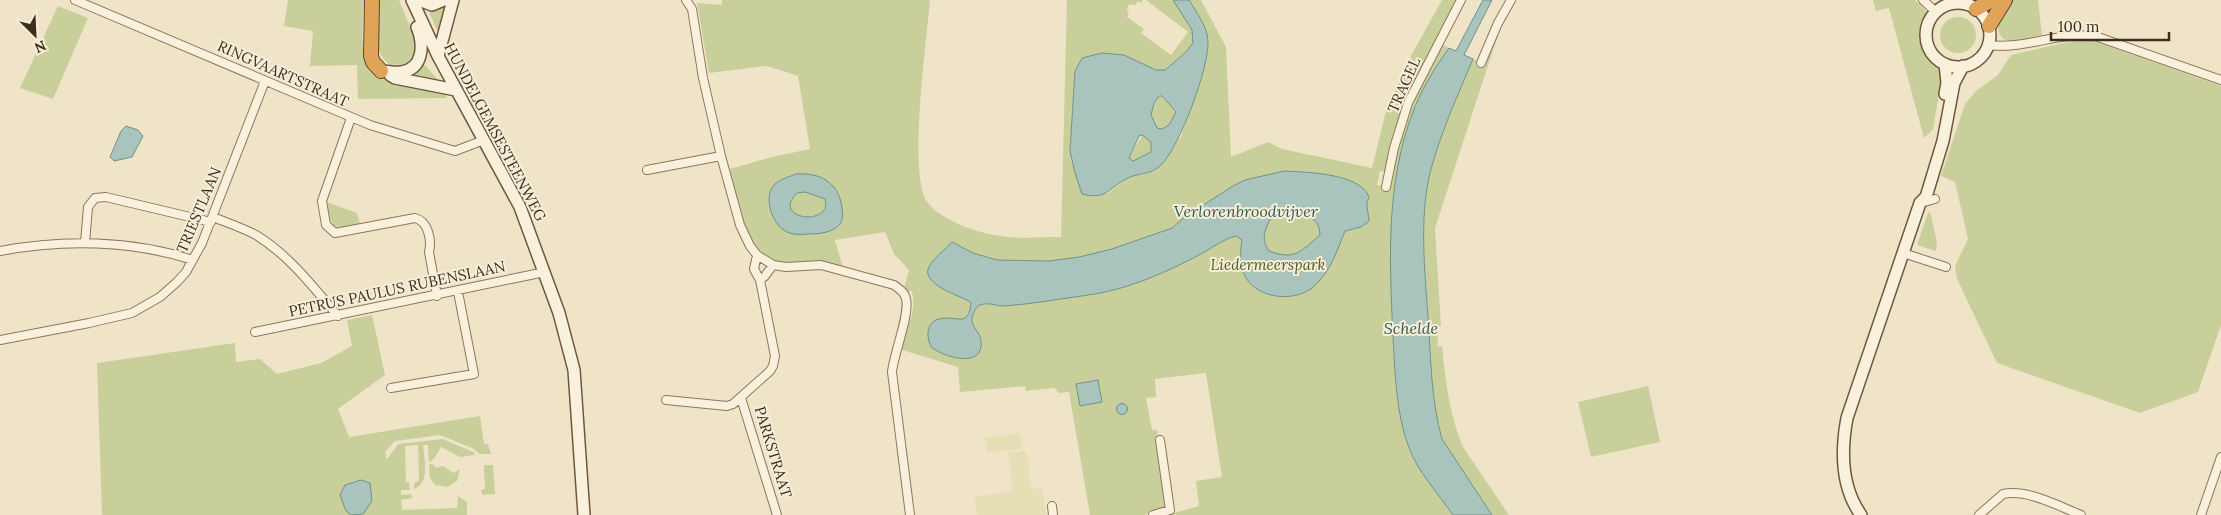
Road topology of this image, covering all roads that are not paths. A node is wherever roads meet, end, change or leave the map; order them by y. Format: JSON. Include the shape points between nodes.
{"nodes":[{"id":1,"x":75,"y":0,"type":"edge"},
{"id":2,"x":372,"y":0,"type":"edge"},
{"id":3,"x":412,"y":0,"type":"edge"},
{"id":4,"x":419,"y":0,"type":"edge"},
{"id":5,"x":444,"y":0,"type":"edge"},
{"id":6,"x":453,"y":0,"type":"edge"},
{"id":7,"x":686,"y":0,"type":"edge"},
{"id":8,"x":1461,"y":0,"type":"edge"},
{"id":9,"x":1511,"y":0,"type":"edge"},
{"id":10,"x":1923,"y":0,"type":"edge"},
{"id":11,"x":2006,"y":0,"type":"edge"},
{"id":12,"x":1950,"y":2,"type":"edge"},
{"id":13,"x":1981,"y":5,"type":"edge"},
{"id":14,"x":1936,"y":12,"type":"junction"},
{"id":15,"x":418,"y":14,"type":"junction"},
{"id":16,"x":1989,"y":26,"type":"junction"},
{"id":17,"x":1988,"y":44,"type":"junction"},
{"id":18,"x":438,"y":56,"type":"junction"},
{"id":19,"x":1481,"y":63,"type":"dead end"},
{"id":20,"x":1945,"y":64,"type":"junction"},
{"id":21,"x":1962,"y":66,"type":"junction"},
{"id":22,"x":382,"y":71,"type":"junction"},
{"id":23,"x":2221,"y":80,"type":"edge"},
{"id":24,"x":265,"y":81,"type":"junction"},
{"id":25,"x":456,"y":90,"type":"junction"},
{"id":26,"x":351,"y":118,"type":"junction"},
{"id":27,"x":484,"y":140,"type":"junction"},
{"id":28,"x":721,"y":156,"type":"junction"},
{"id":29,"x":1934,"y":160,"type":"junction"},
{"id":30,"x":647,"y":170,"type":"dead end"},
{"id":31,"x":1386,"y":187,"type":"dead end"},
{"id":32,"x":1935,"y":199,"type":"dead end"},
{"id":33,"x":1920,"y":203,"type":"junction"},
{"id":34,"x":212,"y":219,"type":"junction"},
{"id":35,"x":85,"y":243,"type":"junction"},
{"id":36,"x":0,"y":251,"type":"edge"},
{"id":37,"x":1903,"y":253,"type":"junction"},
{"id":38,"x":757,"y":255,"type":"junction"},
{"id":39,"x":193,"y":260,"type":"junction"},
{"id":40,"x":773,"y":265,"type":"junction"},
{"id":41,"x":1946,"y":267,"type":"dead end"},
{"id":42,"x":545,"y":272,"type":"junction"},
{"id":43,"x":760,"y":280,"type":"junction"},
{"id":44,"x":458,"y":292,"type":"junction"},
{"id":45,"x":437,"y":296,"type":"junction"},
{"id":46,"x":338,"y":316,"type":"junction"},
{"id":47,"x":255,"y":332,"type":"dead end"},
{"id":48,"x":0,"y":340,"type":"edge"},
{"id":49,"x":392,"y":388,"type":"dead end"},
{"id":50,"x":741,"y":398,"type":"junction"},
{"id":51,"x":666,"y":400,"type":"dead end"},
{"id":52,"x":1160,"y":440,"type":"dead end"},
{"id":53,"x":2221,"y":457,"type":"edge"},
{"id":54,"x":1052,"y":506,"type":"dead end"},
{"id":55,"x":584,"y":515,"type":"edge"},
{"id":56,"x":777,"y":515,"type":"edge"},
{"id":57,"x":910,"y":515,"type":"edge"},
{"id":58,"x":1053,"y":515,"type":"edge"},
{"id":59,"x":1153,"y":515,"type":"edge"},
{"id":60,"x":1861,"y":515,"type":"edge"},
{"id":61,"x":1979,"y":515,"type":"edge"},
{"id":62,"x":2081,"y":515,"type":"edge"},
{"id":63,"x":2201,"y":515,"type":"edge"}],
"edges":[{"from":1,"to":24,"type":"street","name":"RINGVAARTSTRAAT"},
{"from":2,"to":22,"type":"highway","via":[[372,56]]},
{"from":3,"to":15,"type":"main road","name":"HUNDELGEMSESTEENWEG"},
{"from":4,"to":5,"type":"main road","via":[[432,5]]},
{"from":6,"to":18,"type":"main road"},
{"from":7,"to":28,"type":"street","via":[[692,9],[703,78]]},
{"from":8,"to":31,"type":"street","name":"TRAGEL","via":[[1408,103]]},
{"from":9,"to":19,"type":"street"},
{"from":10,"to":14,"type":"street"},
{"from":11,"to":13,"type":"highway"},
{"from":12,"to":13,"type":"main road"},
{"from":12,"to":14,"type":"main road"},
{"from":13,"to":16,"type":"highway"},
{"from":13,"to":16,"type":"main road"},
{"from":14,"to":20,"type":"main road","via":[[1927,27],[1926,36],[1932,53]]},
{"from":15,"to":18,"type":"main road","name":"HUNDELGEMSESTEENWEG"},
{"from":15,"to":22,"type":"main road","via":[[416,24],[422,42],[419,59],[403,72]]},
{"from":16,"to":17,"type":"main road"},
{"from":17,"to":21,"type":"main road","via":[[1978,59]]},
{"from":17,"to":23,"type":"street","via":[[2004,47],[2064,36],[2095,36]]},
{"from":18,"to":25,"type":"main road","name":"HUNDELGEMSESTEENWEG"},
{"from":20,"to":21,"type":"main road"},
{"from":20,"to":29,"type":"main road","via":[[1947,83]]},
{"from":21,"to":29,"type":"main road","via":[[1954,83]]},
{"from":22,"to":25,"type":"main road","via":[[395,78]]},
{"from":24,"to":26,"type":"street","name":"RINGVAARTSTRAAT"},
{"from":24,"to":34,"type":"street","name":"TRIESTLAAN"},
{"from":25,"to":27,"type":"main road","name":"HUNDELGEMSESTEENWEG"},
{"from":26,"to":27,"type":"street","name":"RINGVAARTSTRAAT","via":[[455,151]]},
{"from":26,"to":45,"type":"street","via":[[322,201],[326,225],[335,233],[415,218],[422,220],[426,225]]},
{"from":27,"to":42,"type":"main road","name":"HUNDELGEMSESTEENWEG","via":[[520,207]]},
{"from":28,"to":30,"type":"street"},
{"from":28,"to":38,"type":"street","via":[[744,234]]},
{"from":29,"to":33,"type":"main road","via":[[1919,195]]},
{"from":32,"to":33,"type":"street"},
{"from":33,"to":37,"type":"main road"},
{"from":34,"to":35,"type":"street","via":[[106,197],[95,198],[88,207]]},
{"from":34,"to":39,"type":"street","name":"TRIESTLAAN"},
{"from":34,"to":46,"type":"street","via":[[255,235],[272,246],[294,265]]},
{"from":35,"to":36,"type":"street"},
{"from":35,"to":39,"type":"street","via":[[127,246]]},
{"from":37,"to":41,"type":"street"},
{"from":37,"to":60,"type":"main road","via":[[1843,438],[1846,483]]},
{"from":38,"to":40,"type":"street"},
{"from":38,"to":43,"type":"street","name":"PARKSTRAAT","via":[[754,270]]},
{"from":39,"to":48,"type":"street","name":"TRIESTLAAN","via":[[165,293],[132,313]]},
{"from":40,"to":43,"type":"street"},
{"from":40,"to":57,"type":"street","via":[[821,265],[894,285],[902,291],[907,308],[892,372]]},
{"from":42,"to":44,"type":"street","name":"PETRUS PAULUS RUBENSLAAN"},
{"from":42,"to":55,"type":"main road","name":"HUNDELGEMSESTEENWEG","via":[[566,333],[574,370]]},
{"from":43,"to":50,"type":"street","name":"PARKSTRAAT","via":[[774,361],[770,371]]},
{"from":44,"to":45,"type":"street","name":"PETRUS PAULUS RUBENSLAAN"},
{"from":44,"to":49,"type":"street","via":[[474,374]]},
{"from":45,"to":46,"type":"street","name":"PETRUS PAULUS RUBENSLAAN"},
{"from":46,"to":47,"type":"street","name":"PETRUS PAULUS RUBENSLAAN"},
{"from":50,"to":51,"type":"street","name":"PARKSTRAAT","via":[[727,406]]},
{"from":50,"to":56,"type":"street","name":"PARKSTRAAT"},
{"from":52,"to":59,"type":"street","via":[[1170,510]]},
{"from":53,"to":63,"type":"street"},
{"from":54,"to":58,"type":"street"},
{"from":61,"to":62,"type":"street","via":[[2002,494],[2008,493],[2023,494]]}]}
